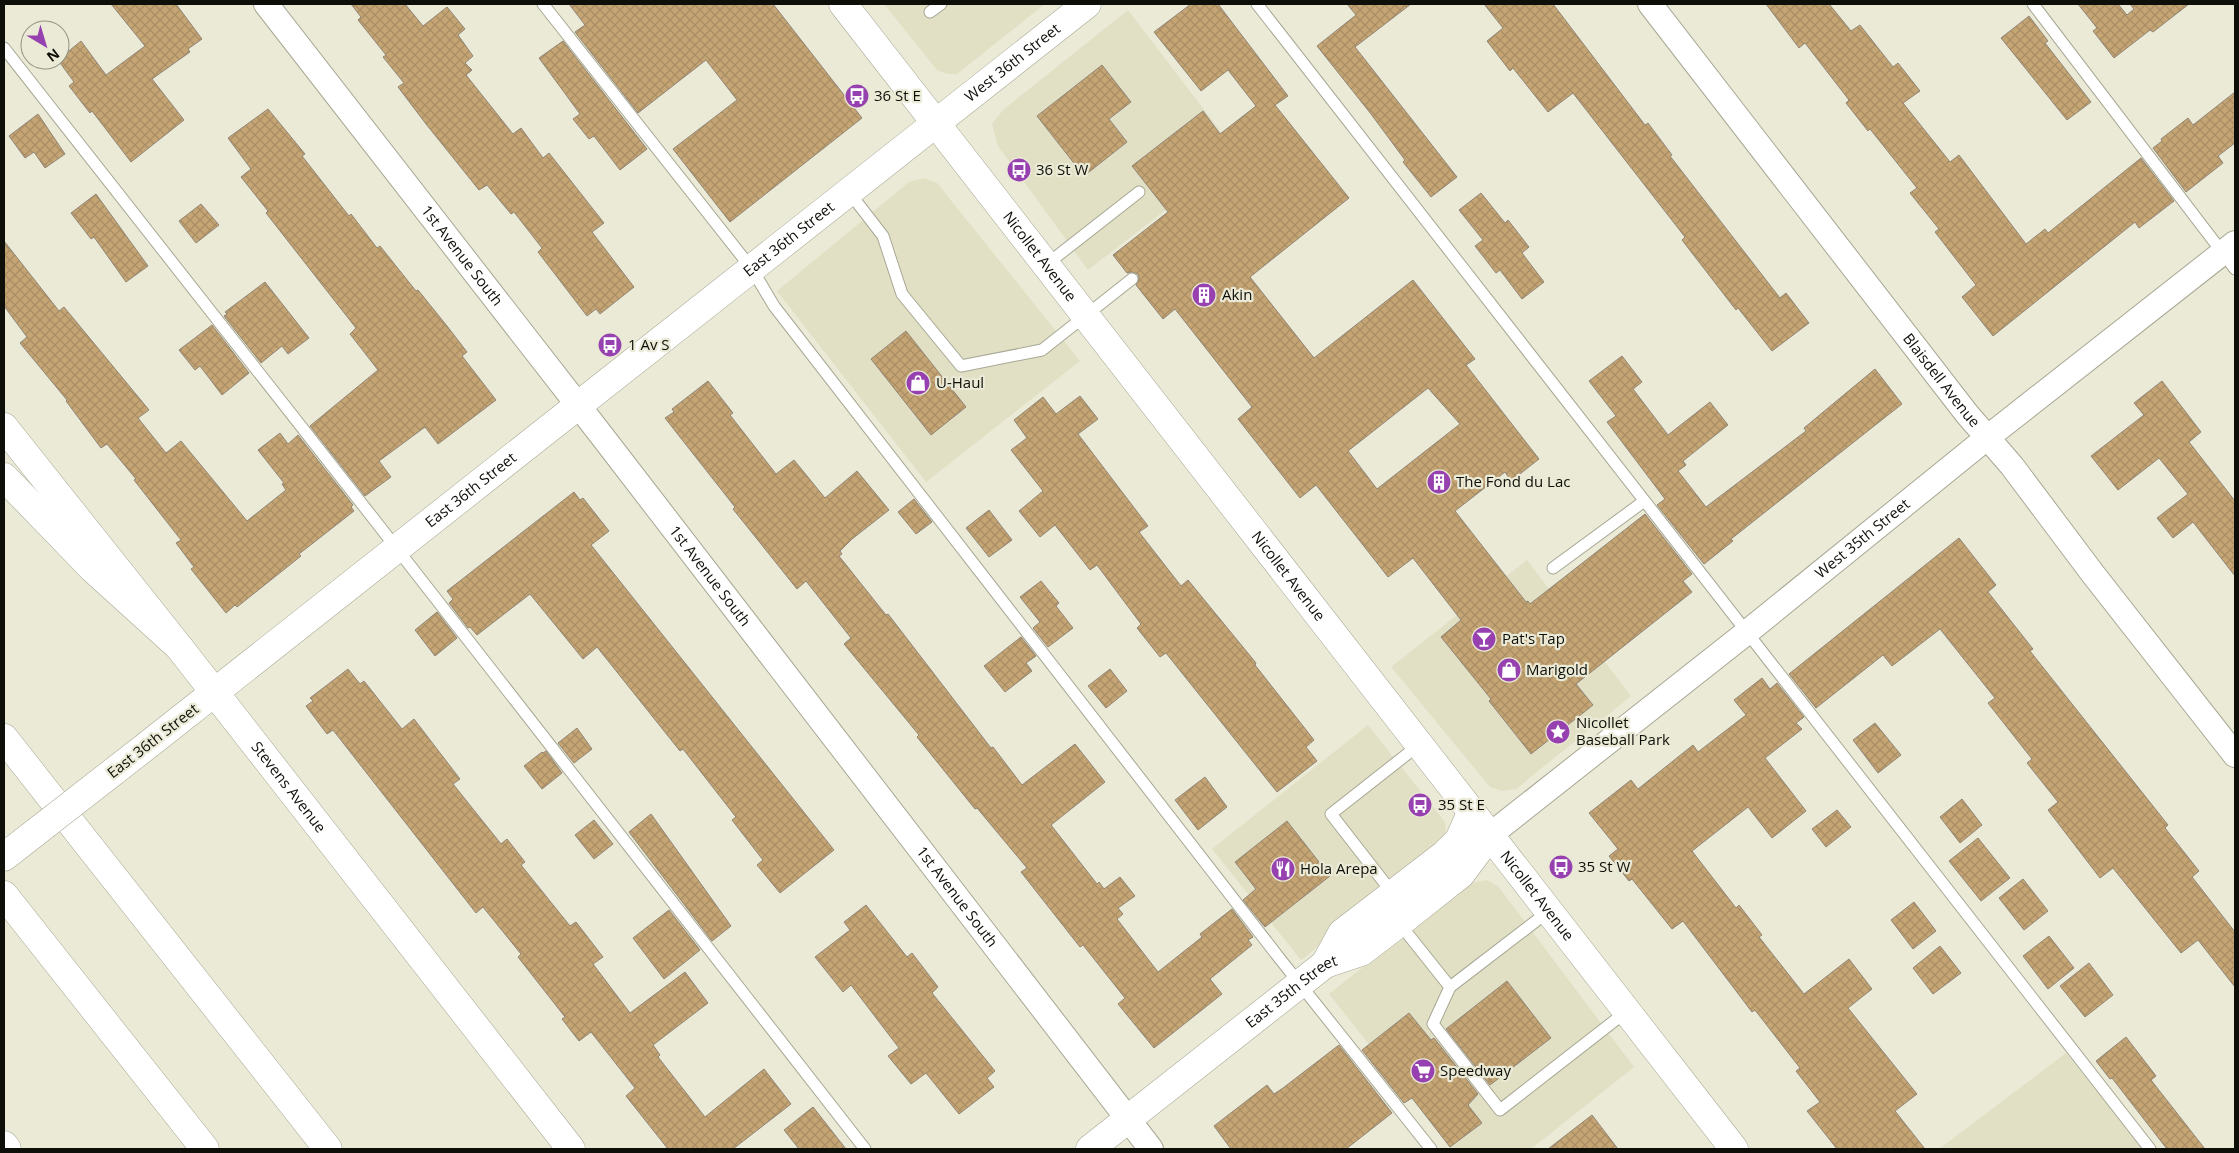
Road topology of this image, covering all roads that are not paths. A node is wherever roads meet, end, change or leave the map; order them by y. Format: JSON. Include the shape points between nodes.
{"nodes":[{"id":1,"x":266,"y":4,"type":"edge"},
{"id":2,"x":543,"y":4,"type":"edge"},
{"id":3,"x":843,"y":4,"type":"edge"},
{"id":4,"x":941,"y":4,"type":"edge"},
{"id":5,"x":1256,"y":4,"type":"edge"},
{"id":6,"x":1650,"y":4,"type":"edge"},
{"id":7,"x":2033,"y":4,"type":"edge"},
{"id":8,"x":1075,"y":7,"type":"edge"},
{"id":9,"x":930,"y":12,"type":"dead end"},
{"id":10,"x":4,"y":48,"type":"edge"},
{"id":11,"x":937,"y":122,"type":"junction"},
{"id":12,"x":849,"y":192,"type":"junction"},
{"id":13,"x":1139,"y":192,"type":"dead end"},
{"id":14,"x":2231,"y":255,"type":"edge"},
{"id":15,"x":1047,"y":264,"type":"junction"},
{"id":16,"x":752,"y":269,"type":"junction"},
{"id":17,"x":1132,"y":280,"type":"dead end"},
{"id":18,"x":1086,"y":315,"type":"junction"},
{"id":19,"x":579,"y":406,"type":"junction"},
{"id":20,"x":4,"y":427,"type":"edge"},
{"id":21,"x":1988,"y":437,"type":"junction"},
{"id":22,"x":4,"y":477,"type":"edge"},
{"id":23,"x":1643,"y":502,"type":"junction"},
{"id":24,"x":397,"y":548,"type":"junction"},
{"id":25,"x":1553,"y":568,"type":"dead end"},
{"id":26,"x":1746,"y":633,"type":"junction"},
{"id":27,"x":179,"y":646,"type":"junction"},
{"id":28,"x":215,"y":693,"type":"junction"},
{"id":29,"x":4,"y":738,"type":"edge"},
{"id":30,"x":1420,"y":744,"type":"junction"},
{"id":31,"x":2235,"y":755,"type":"edge"},
{"id":32,"x":1472,"y":811,"type":"junction"},
{"id":33,"x":1490,"y":835,"type":"junction"},
{"id":34,"x":4,"y":857,"type":"edge"},
{"id":35,"x":4,"y":895,"type":"edge"},
{"id":36,"x":1394,"y":895,"type":"junction"},
{"id":37,"x":1549,"y":911,"type":"junction"},
{"id":38,"x":1400,"y":923,"type":"junction"},
{"id":39,"x":1325,"y":964,"type":"junction"},
{"id":40,"x":1299,"y":984,"type":"junction"},
{"id":41,"x":1450,"y":987,"type":"junction"},
{"id":42,"x":1627,"y":1011,"type":"junction"},
{"id":43,"x":1128,"y":1119,"type":"junction"},
{"id":44,"x":4,"y":1145,"type":"edge"},
{"id":45,"x":7,"y":1149,"type":"edge"},
{"id":46,"x":205,"y":1149,"type":"edge"},
{"id":47,"x":328,"y":1149,"type":"edge"},
{"id":48,"x":571,"y":1149,"type":"edge"},
{"id":49,"x":865,"y":1149,"type":"edge"},
{"id":50,"x":1090,"y":1149,"type":"edge"},
{"id":51,"x":1151,"y":1149,"type":"edge"},
{"id":52,"x":1432,"y":1149,"type":"edge"},
{"id":53,"x":1734,"y":1149,"type":"edge"},
{"id":54,"x":2150,"y":1149,"type":"edge"}],
"edges":[{"from":1,"to":19,"type":"street","name":"1st Avenue South"},
{"from":2,"to":16,"type":"lane"},
{"from":3,"to":11,"type":"main road","name":"Nicollet Avenue"},
{"from":4,"to":9,"type":"lane"},
{"from":5,"to":23,"type":"lane"},
{"from":6,"to":21,"type":"street","name":"Blaisdell Avenue"},
{"from":7,"to":14,"type":"lane"},
{"from":8,"to":11,"type":"main road","name":"West 36th Street"},
{"from":10,"to":24,"type":"lane"},
{"from":11,"to":12,"type":"main road","name":"East 36th Street"},
{"from":11,"to":15,"type":"main road","name":"Nicollet Avenue"},
{"from":12,"to":16,"type":"main road","name":"East 36th Street"},
{"from":12,"to":18,"type":"lane","via":[[883,236],[902,294],[961,366],[1042,350]]},
{"from":13,"to":15,"type":"lane"},
{"from":14,"to":21,"type":"street","name":"West 35th Street"},
{"from":15,"to":18,"type":"main road","name":"Nicollet Avenue"},
{"from":16,"to":19,"type":"main road","name":"East 36th Street"},
{"from":16,"to":40,"type":"lane","via":[[774,306]]},
{"from":17,"to":18,"type":"lane"},
{"from":18,"to":30,"type":"main road","name":"Nicollet Avenue"},
{"from":19,"to":24,"type":"main road","name":"East 36th Street"},
{"from":19,"to":43,"type":"street","name":"1st Avenue South"},
{"from":20,"to":27,"type":"main road","name":"Stevens Avenue"},
{"from":21,"to":26,"type":"street","name":"West 35th Street"},
{"from":21,"to":31,"type":"street","name":"Blaisdell Avenue"},
{"from":22,"to":27,"type":"main road","via":[[93,569]]},
{"from":23,"to":25,"type":"lane"},
{"from":23,"to":26,"type":"lane"},
{"from":24,"to":28,"type":"main road","name":"East 36th Street"},
{"from":24,"to":49,"type":"lane"},
{"from":26,"to":33,"type":"street","name":"West 35th Street"},
{"from":26,"to":54,"type":"lane"},
{"from":27,"to":28,"type":"main road","name":"Stevens Avenue"},
{"from":28,"to":34,"type":"main road","name":"East 36th Street","bridge":true},
{"from":28,"to":48,"type":"main road","name":"Stevens Avenue"},
{"from":29,"to":47,"type":"main road"},
{"from":30,"to":32,"type":"main road","name":"Nicollet Avenue"},
{"from":30,"to":36,"type":"lane","via":[[1331,814]]},
{"from":32,"to":33,"type":"main road","name":"Nicollet Avenue"},
{"from":32,"to":36,"type":"main road","via":[[1459,840]]},
{"from":33,"to":37,"type":"main road","name":"Nicollet Avenue"},
{"from":33,"to":38,"type":"main road","name":"East 35th Street","via":[[1461,874]]},
{"from":35,"to":46,"type":"main road"},
{"from":36,"to":39,"type":"main road","via":[[1342,934]]},
{"from":37,"to":41,"type":"lane"},
{"from":37,"to":42,"type":"main road","name":"Nicollet Avenue"},
{"from":38,"to":39,"type":"main road","name":"East 35th Street","via":[[1361,952]]},
{"from":38,"to":41,"type":"lane"},
{"from":39,"to":40,"type":"main road","name":"East 35th Street"},
{"from":40,"to":43,"type":"main road","name":"East 35th Street"},
{"from":40,"to":52,"type":"lane"},
{"from":41,"to":42,"type":"lane","via":[[1433,1024],[1500,1110]]},
{"from":42,"to":53,"type":"main road","name":"Nicollet Avenue"},
{"from":43,"to":50,"type":"main road","name":"East 35th Street"},
{"from":43,"to":51,"type":"street","name":"1st Avenue South"},
{"from":44,"to":45,"type":"main road"}]}
